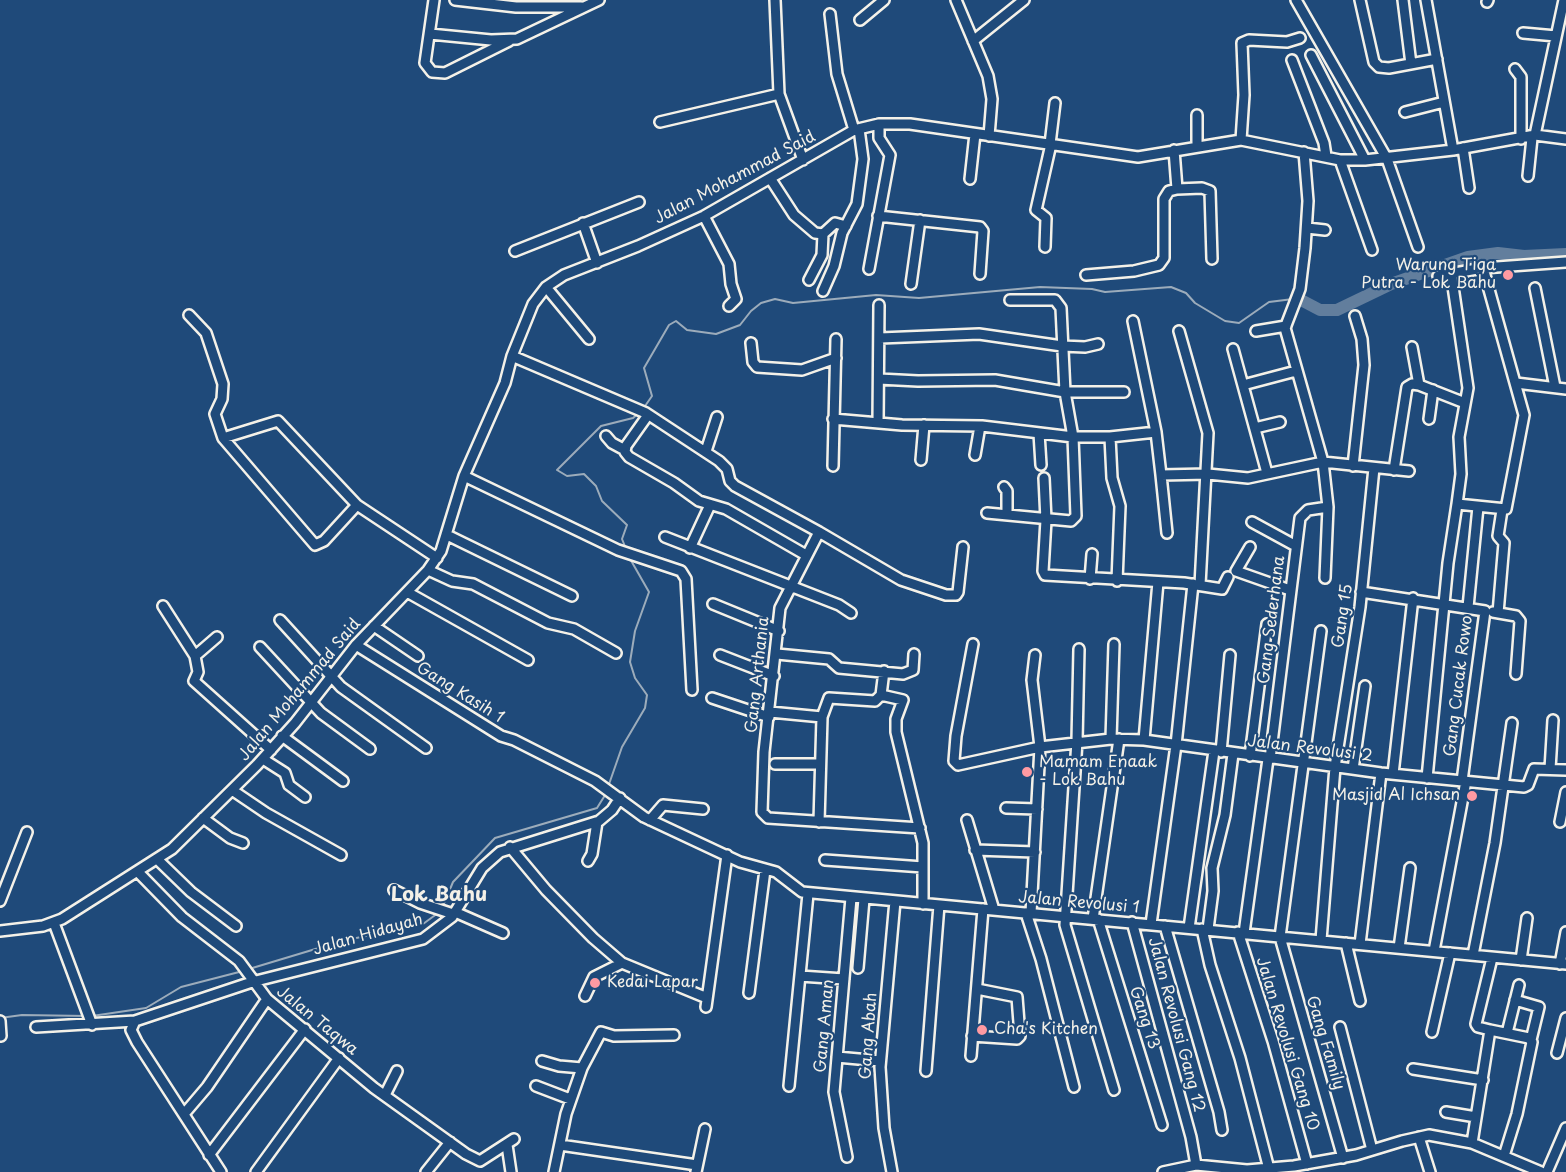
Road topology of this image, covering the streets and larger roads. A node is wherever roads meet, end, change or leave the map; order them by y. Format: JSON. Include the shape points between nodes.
{"nodes":[{"id":1,"x":434,"y":0,"type":"edge"},
{"id":2,"x":455,"y":0,"type":"edge"},
{"id":3,"x":598,"y":0,"type":"edge"},
{"id":4,"x":775,"y":0,"type":"edge"},
{"id":5,"x":884,"y":0,"type":"edge"},
{"id":6,"x":956,"y":0,"type":"edge"},
{"id":7,"x":1024,"y":0,"type":"edge"},
{"id":8,"x":1296,"y":0,"type":"edge"},
{"id":9,"x":1360,"y":0,"type":"edge"},
{"id":10,"x":1403,"y":0,"type":"edge"},
{"id":11,"x":1426,"y":0,"type":"edge"},
{"id":12,"x":1564,"y":0,"type":"edge"},
{"id":13,"x":585,"y":7,"type":"junction"},
{"id":14,"x":830,"y":14,"type":"dead end"},
{"id":15,"x":860,"y":20,"type":"dead end"},
{"id":16,"x":1523,"y":33,"type":"dead end"},
{"id":17,"x":430,"y":34,"type":"junction"},
{"id":18,"x":1556,"y":36,"type":"junction"},
{"id":19,"x":1300,"y":38,"type":"dead end"},
{"id":20,"x":511,"y":40,"type":"junction"},
{"id":21,"x":973,"y":41,"type":"junction"},
{"id":22,"x":1311,"y":55,"type":"dead end"},
{"id":23,"x":1437,"y":59,"type":"junction"},
{"id":24,"x":1292,"y":60,"type":"dead end"},
{"id":25,"x":1411,"y":64,"type":"junction"},
{"id":26,"x":1515,"y":69,"type":"dead end"},
{"id":27,"x":779,"y":94,"type":"junction"},
{"id":28,"x":1444,"y":102,"type":"junction"},
{"id":29,"x":1055,"y":103,"type":"dead end"},
{"id":30,"x":1405,"y":112,"type":"dead end"},
{"id":31,"x":1197,"y":115,"type":"dead end"},
{"id":32,"x":660,"y":122,"type":"dead end"},
{"id":33,"x":883,"y":123,"type":"junction"},
{"id":34,"x":856,"y":129,"type":"junction"},
{"id":35,"x":975,"y":134,"type":"junction"},
{"id":36,"x":988,"y":136,"type":"junction"},
{"id":37,"x":1533,"y":137,"type":"junction"},
{"id":38,"x":1521,"y":139,"type":"junction"},
{"id":39,"x":1566,"y":139,"type":"edge"},
{"id":40,"x":1241,"y":140,"type":"junction"},
{"id":41,"x":1051,"y":144,"type":"junction"},
{"id":42,"x":1197,"y":147,"type":"junction"},
{"id":43,"x":1458,"y":149,"type":"junction"},
{"id":44,"x":1174,"y":150,"type":"junction"},
{"id":45,"x":1304,"y":152,"type":"junction"},
{"id":46,"x":1326,"y":156,"type":"junction"},
{"id":47,"x":1387,"y":159,"type":"junction"},
{"id":48,"x":803,"y":160,"type":"junction"},
{"id":49,"x":1340,"y":160,"type":"junction"},
{"id":50,"x":1365,"y":160,"type":"junction"},
{"id":51,"x":1528,"y":176,"type":"dead end"},
{"id":52,"x":770,"y":178,"type":"junction"},
{"id":53,"x":970,"y":179,"type":"dead end"},
{"id":54,"x":1469,"y":188,"type":"dead end"},
{"id":55,"x":1177,"y":189,"type":"junction"},
{"id":56,"x":639,"y":202,"type":"dead end"},
{"id":57,"x":704,"y":216,"type":"junction"},
{"id":58,"x":878,"y":216,"type":"junction"},
{"id":59,"x":921,"y":220,"type":"junction"},
{"id":60,"x":583,"y":223,"type":"junction"},
{"id":61,"x":846,"y":226,"type":"junction"},
{"id":62,"x":1307,"y":228,"type":"junction"},
{"id":63,"x":1325,"y":230,"type":"dead end"},
{"id":64,"x":823,"y":234,"type":"junction"},
{"id":65,"x":1045,"y":247,"type":"dead end"},
{"id":66,"x":1418,"y":247,"type":"dead end"},
{"id":67,"x":1372,"y":250,"type":"dead end"},
{"id":68,"x":515,"y":251,"type":"dead end"},
{"id":69,"x":1212,"y":258,"type":"dead end"},
{"id":70,"x":597,"y":262,"type":"junction"},
{"id":71,"x":1566,"y":262,"type":"edge"},
{"id":72,"x":1483,"y":268,"type":"junction"},
{"id":73,"x":869,"y":269,"type":"dead end"},
{"id":74,"x":980,"y":273,"type":"dead end"},
{"id":75,"x":1451,"y":273,"type":"junction"},
{"id":76,"x":1086,"y":275,"type":"dead end"},
{"id":77,"x":1438,"y":276,"type":"dead end"},
{"id":78,"x":809,"y":280,"type":"dead end"},
{"id":79,"x":911,"y":284,"type":"dead end"},
{"id":80,"x":546,"y":287,"type":"junction"},
{"id":81,"x":1535,"y":288,"type":"dead end"},
{"id":82,"x":823,"y":291,"type":"dead end"},
{"id":83,"x":1010,"y":300,"type":"dead end"},
{"id":84,"x":879,"y":305,"type":"dead end"},
{"id":85,"x":729,"y":306,"type":"dead end"},
{"id":86,"x":189,"y":315,"type":"dead end"},
{"id":87,"x":1355,"y":315,"type":"dead end"},
{"id":88,"x":1133,"y":321,"type":"dead end"},
{"id":89,"x":1286,"y":326,"type":"junction"},
{"id":90,"x":1179,"y":331,"type":"dead end"},
{"id":91,"x":1256,"y":331,"type":"dead end"},
{"id":92,"x":880,"y":338,"type":"junction"},
{"id":93,"x":589,"y":339,"type":"dead end"},
{"id":94,"x":836,"y":339,"type":"dead end"},
{"id":95,"x":751,"y":343,"type":"dead end"},
{"id":96,"x":1098,"y":344,"type":"dead end"},
{"id":97,"x":1062,"y":346,"type":"junction"},
{"id":98,"x":1412,"y":347,"type":"dead end"},
{"id":99,"x":1233,"y":349,"type":"dead end"},
{"id":100,"x":512,"y":356,"type":"junction"},
{"id":101,"x":836,"y":358,"type":"junction"},
{"id":102,"x":1296,"y":371,"type":"junction"},
{"id":103,"x":879,"y":379,"type":"junction"},
{"id":104,"x":1516,"y":383,"type":"junction"},
{"id":105,"x":1243,"y":385,"type":"junction"},
{"id":106,"x":1419,"y":385,"type":"junction"},
{"id":107,"x":1555,"y":387,"type":"junction"},
{"id":108,"x":1566,"y":389,"type":"edge"},
{"id":109,"x":1433,"y":390,"type":"junction"},
{"id":110,"x":1065,"y":392,"type":"junction"},
{"id":111,"x":1124,"y":392,"type":"dead end"},
{"id":112,"x":1465,"y":403,"type":"junction"},
{"id":113,"x":644,"y":412,"type":"junction"},
{"id":114,"x":717,"y":417,"type":"dead end"},
{"id":115,"x":1429,"y":419,"type":"dead end"},
{"id":116,"x":834,"y":420,"type":"junction"},
{"id":117,"x":1280,"y":422,"type":"dead end"},
{"id":118,"x":878,"y":423,"type":"junction"},
{"id":119,"x":924,"y":425,"type":"junction"},
{"id":120,"x":980,"y":426,"type":"junction"},
{"id":121,"x":1255,"y":428,"type":"junction"},
{"id":122,"x":1156,"y":432,"type":"junction"},
{"id":123,"x":1039,"y":433,"type":"junction"},
{"id":124,"x":606,"y":436,"type":"dead end"},
{"id":125,"x":1073,"y":437,"type":"junction"},
{"id":126,"x":1110,"y":437,"type":"junction"},
{"id":127,"x":223,"y":438,"type":"junction"},
{"id":128,"x":625,"y":450,"type":"junction"},
{"id":129,"x":706,"y":451,"type":"junction"},
{"id":130,"x":975,"y":455,"type":"dead end"},
{"id":131,"x":921,"y":460,"type":"dead end"},
{"id":132,"x":1323,"y":462,"type":"junction"},
{"id":133,"x":1041,"y":465,"type":"dead end"},
{"id":134,"x":833,"y":466,"type":"dead end"},
{"id":135,"x":1353,"y":466,"type":"junction"},
{"id":136,"x":1374,"y":468,"type":"junction"},
{"id":137,"x":1394,"y":470,"type":"junction"},
{"id":138,"x":1409,"y":471,"type":"dead end"},
{"id":139,"x":1208,"y":474,"type":"junction"},
{"id":140,"x":1267,"y":474,"type":"junction"},
{"id":141,"x":464,"y":476,"type":"junction"},
{"id":142,"x":1161,"y":476,"type":"junction"},
{"id":143,"x":1044,"y":478,"type":"dead end"},
{"id":144,"x":1004,"y":487,"type":"dead end"},
{"id":145,"x":1457,"y":504,"type":"junction"},
{"id":146,"x":710,"y":505,"type":"junction"},
{"id":147,"x":357,"y":506,"type":"junction"},
{"id":148,"x":1328,"y":507,"type":"junction"},
{"id":149,"x":1478,"y":507,"type":"junction"},
{"id":150,"x":1502,"y":510,"type":"junction"},
{"id":151,"x":987,"y":513,"type":"dead end"},
{"id":152,"x":1007,"y":515,"type":"junction"},
{"id":153,"x":1046,"y":520,"type":"junction"},
{"id":154,"x":1252,"y":522,"type":"dead end"},
{"id":155,"x":819,"y":532,"type":"junction"},
{"id":156,"x":1167,"y":533,"type":"dead end"},
{"id":157,"x":447,"y":535,"type":"junction"},
{"id":158,"x":665,"y":537,"type":"dead end"},
{"id":159,"x":1296,"y":546,"type":"junction"},
{"id":160,"x":963,"y":547,"type":"dead end"},
{"id":161,"x":1250,"y":547,"type":"dead end"},
{"id":162,"x":690,"y":548,"type":"junction"},
{"id":163,"x":1092,"y":554,"type":"dead end"},
{"id":164,"x":807,"y":555,"type":"junction"},
{"id":165,"x":437,"y":558,"type":"junction"},
{"id":166,"x":428,"y":570,"type":"junction"},
{"id":167,"x":1228,"y":577,"type":"dead end"},
{"id":168,"x":1325,"y":578,"type":"dead end"},
{"id":169,"x":1090,"y":579,"type":"junction"},
{"id":170,"x":1117,"y":581,"type":"junction"},
{"id":171,"x":1158,"y":582,"type":"junction"},
{"id":172,"x":1197,"y":584,"type":"junction"},
{"id":173,"x":791,"y":586,"type":"junction"},
{"id":174,"x":1290,"y":590,"type":"junction"},
{"id":175,"x":407,"y":592,"type":"junction"},
{"id":176,"x":1361,"y":592,"type":"junction"},
{"id":177,"x":572,"y":596,"type":"dead end"},
{"id":178,"x":1413,"y":598,"type":"junction"},
{"id":179,"x":1445,"y":603,"type":"junction"},
{"id":180,"x":713,"y":604,"type":"dead end"},
{"id":181,"x":162,"y":606,"type":"dead end"},
{"id":182,"x":1468,"y":607,"type":"junction"},
{"id":183,"x":1485,"y":611,"type":"junction"},
{"id":184,"x":851,"y":613,"type":"dead end"},
{"id":185,"x":1498,"y":613,"type":"junction"},
{"id":186,"x":280,"y":620,"type":"dead end"},
{"id":187,"x":1267,"y":624,"type":"dead end"},
{"id":188,"x":374,"y":626,"type":"junction"},
{"id":189,"x":778,"y":631,"type":"junction"},
{"id":190,"x":1321,"y":631,"type":"dead end"},
{"id":191,"x":217,"y":637,"type":"dead end"},
{"id":192,"x":973,"y":644,"type":"dead end"},
{"id":193,"x":1114,"y":644,"type":"dead end"},
{"id":194,"x":356,"y":645,"type":"junction"},
{"id":195,"x":260,"y":646,"type":"dead end"},
{"id":196,"x":1079,"y":649,"type":"dead end"},
{"id":197,"x":616,"y":653,"type":"dead end"},
{"id":198,"x":720,"y":654,"type":"dead end"},
{"id":199,"x":777,"y":654,"type":"junction"},
{"id":200,"x":914,"y":654,"type":"dead end"},
{"id":201,"x":1035,"y":655,"type":"dead end"},
{"id":202,"x":1230,"y":655,"type":"dead end"},
{"id":203,"x":195,"y":656,"type":"junction"},
{"id":204,"x":418,"y":656,"type":"dead end"},
{"id":205,"x":528,"y":660,"type":"dead end"},
{"id":206,"x":884,"y":671,"type":"junction"},
{"id":207,"x":1515,"y":674,"type":"dead end"},
{"id":208,"x":774,"y":676,"type":"junction"},
{"id":209,"x":331,"y":677,"type":"junction"},
{"id":210,"x":1365,"y":686,"type":"dead end"},
{"id":211,"x":693,"y":690,"type":"dead end"},
{"id":212,"x":881,"y":695,"type":"junction"},
{"id":213,"x":712,"y":698,"type":"dead end"},
{"id":214,"x":311,"y":702,"type":"junction"},
{"id":215,"x":770,"y":715,"type":"junction"},
{"id":216,"x":822,"y":717,"type":"junction"},
{"id":217,"x":1553,"y":720,"type":"dead end"},
{"id":218,"x":1512,"y":723,"type":"dead end"},
{"id":219,"x":282,"y":736,"type":"junction"},
{"id":220,"x":1115,"y":739,"type":"junction"},
{"id":221,"x":1144,"y":740,"type":"junction"},
{"id":222,"x":1077,"y":741,"type":"junction"},
{"id":223,"x":1176,"y":745,"type":"junction"},
{"id":224,"x":1040,"y":747,"type":"junction"},
{"id":225,"x":426,"y":748,"type":"dead end"},
{"id":226,"x":370,"y":749,"type":"dead end"},
{"id":227,"x":271,"y":750,"type":"junction"},
{"id":228,"x":1217,"y":752,"type":"junction"},
{"id":229,"x":1233,"y":754,"type":"junction"},
{"id":230,"x":1250,"y":756,"type":"junction"},
{"id":231,"x":263,"y":759,"type":"junction"},
{"id":232,"x":1269,"y":759,"type":"junction"},
{"id":233,"x":1303,"y":763,"type":"junction"},
{"id":234,"x":776,"y":764,"type":"dead end"},
{"id":235,"x":819,"y":764,"type":"junction"},
{"id":236,"x":1335,"y":767,"type":"junction"},
{"id":237,"x":1353,"y":769,"type":"junction"},
{"id":238,"x":1550,"y":769,"type":"junction"},
{"id":239,"x":1566,"y":770,"type":"edge"},
{"id":240,"x":1381,"y":773,"type":"junction"},
{"id":241,"x":1393,"y":774,"type":"junction"},
{"id":242,"x":1427,"y":778,"type":"junction"},
{"id":243,"x":343,"y":781,"type":"dead end"},
{"id":244,"x":1464,"y":781,"type":"junction"},
{"id":245,"x":1504,"y":785,"type":"junction"},
{"id":246,"x":232,"y":790,"type":"junction"},
{"id":247,"x":1566,"y":792,"type":"edge"},
{"id":248,"x":618,"y":796,"type":"junction"},
{"id":249,"x":305,"y":797,"type":"dead end"},
{"id":250,"x":1006,"y":808,"type":"dead end"},
{"id":251,"x":703,"y":809,"type":"dead end"},
{"id":252,"x":1037,"y":809,"type":"junction"},
{"id":253,"x":203,"y":819,"type":"junction"},
{"id":254,"x":650,"y":820,"type":"junction"},
{"id":255,"x":968,"y":820,"type":"dead end"},
{"id":256,"x":597,"y":822,"type":"junction"},
{"id":257,"x":819,"y":822,"type":"junction"},
{"id":258,"x":1560,"y":822,"type":"dead end"},
{"id":259,"x":920,"y":828,"type":"junction"},
{"id":260,"x":27,"y":832,"type":"dead end"},
{"id":261,"x":243,"y":843,"type":"dead end"},
{"id":262,"x":974,"y":846,"type":"junction"},
{"id":263,"x":510,"y":847,"type":"junction"},
{"id":264,"x":1035,"y":852,"type":"junction"},
{"id":265,"x":341,"y":855,"type":"dead end"},
{"id":266,"x":727,"y":855,"type":"junction"},
{"id":267,"x":158,"y":860,"type":"junction"},
{"id":268,"x":825,"y":860,"type":"dead end"},
{"id":269,"x":588,"y":861,"type":"dead end"},
{"id":270,"x":924,"y":867,"type":"junction"},
{"id":271,"x":1410,"y":868,"type":"dead end"},
{"id":272,"x":765,"y":870,"type":"junction"},
{"id":273,"x":138,"y":872,"type":"junction"},
{"id":274,"x":394,"y":890,"type":"dead end"},
{"id":275,"x":808,"y":894,"type":"junction"},
{"id":276,"x":851,"y":898,"type":"junction"},
{"id":277,"x":864,"y":899,"type":"junction"},
{"id":278,"x":0,"y":901,"type":"edge"},
{"id":279,"x":895,"y":901,"type":"junction"},
{"id":280,"x":923,"y":904,"type":"junction"},
{"id":281,"x":939,"y":905,"type":"junction"},
{"id":282,"x":983,"y":909,"type":"junction"},
{"id":283,"x":994,"y":910,"type":"junction"},
{"id":284,"x":448,"y":911,"type":"junction"},
{"id":285,"x":1029,"y":913,"type":"junction"},
{"id":286,"x":1065,"y":916,"type":"junction"},
{"id":287,"x":1527,"y":918,"type":"dead end"},
{"id":288,"x":1096,"y":919,"type":"junction"},
{"id":289,"x":54,"y":922,"type":"junction"},
{"id":290,"x":1132,"y":922,"type":"junction"},
{"id":291,"x":1151,"y":924,"type":"junction"},
{"id":292,"x":236,"y":926,"type":"dead end"},
{"id":293,"x":1165,"y":926,"type":"junction"},
{"id":294,"x":1189,"y":928,"type":"junction"},
{"id":295,"x":1205,"y":929,"type":"junction"},
{"id":296,"x":0,"y":931,"type":"edge"},
{"id":297,"x":1566,"y":932,"type":"edge"},
{"id":298,"x":503,"y":933,"type":"dead end"},
{"id":299,"x":1241,"y":933,"type":"junction"},
{"id":300,"x":1280,"y":937,"type":"junction"},
{"id":301,"x":1321,"y":939,"type":"junction"},
{"id":302,"x":1346,"y":943,"type":"junction"},
{"id":303,"x":1360,"y":944,"type":"junction"},
{"id":304,"x":1399,"y":948,"type":"junction"},
{"id":305,"x":1434,"y":951,"type":"junction"},
{"id":306,"x":1449,"y":953,"type":"junction"},
{"id":307,"x":1473,"y":955,"type":"junction"},
{"id":308,"x":1492,"y":958,"type":"junction"},
{"id":309,"x":1521,"y":960,"type":"junction"},
{"id":310,"x":622,"y":963,"type":"junction"},
{"id":311,"x":1563,"y":964,"type":"edge"},
{"id":312,"x":858,"y":968,"type":"dead end"},
{"id":313,"x":800,"y":976,"type":"junction"},
{"id":314,"x":251,"y":978,"type":"junction"},
{"id":315,"x":844,"y":980,"type":"junction"},
{"id":316,"x":1519,"y":985,"type":"dead end"},
{"id":317,"x":977,"y":989,"type":"junction"},
{"id":318,"x":749,"y":993,"type":"dead end"},
{"id":319,"x":585,"y":996,"type":"dead end"},
{"id":320,"x":267,"y":999,"type":"junction"},
{"id":321,"x":1515,"y":1000,"type":"junction"},
{"id":322,"x":1360,"y":1001,"type":"dead end"},
{"id":323,"x":1566,"y":1018,"type":"edge"},
{"id":324,"x":135,"y":1021,"type":"junction"},
{"id":325,"x":0,"y":1022,"type":"edge"},
{"id":326,"x":92,"y":1022,"type":"junction"},
{"id":327,"x":36,"y":1027,"type":"dead end"},
{"id":328,"x":1340,"y":1027,"type":"dead end"},
{"id":329,"x":304,"y":1029,"type":"junction"},
{"id":330,"x":1490,"y":1030,"type":"junction"},
{"id":331,"x":1432,"y":1032,"type":"dead end"},
{"id":332,"x":1507,"y":1033,"type":"junction"},
{"id":333,"x":674,"y":1035,"type":"dead end"},
{"id":334,"x":1,"y":1036,"type":"edge"},
{"id":335,"x":972,"y":1036,"type":"junction"},
{"id":336,"x":1531,"y":1040,"type":"junction"},
{"id":337,"x":1557,"y":1053,"type":"dead end"},
{"id":338,"x":971,"y":1056,"type":"dead end"},
{"id":339,"x":837,"y":1057,"type":"junction"},
{"id":340,"x":339,"y":1058,"type":"junction"},
{"id":341,"x":542,"y":1061,"type":"dead end"},
{"id":342,"x":880,"y":1061,"type":"junction"},
{"id":343,"x":582,"y":1068,"type":"junction"},
{"id":344,"x":1413,"y":1069,"type":"dead end"},
{"id":345,"x":397,"y":1071,"type":"dead end"},
{"id":346,"x":926,"y":1071,"type":"dead end"},
{"id":347,"x":1484,"y":1080,"type":"junction"},
{"id":348,"x":536,"y":1086,"type":"dead end"},
{"id":349,"x":789,"y":1086,"type":"dead end"},
{"id":350,"x":1074,"y":1087,"type":"dead end"},
{"id":351,"x":1114,"y":1090,"type":"dead end"},
{"id":352,"x":385,"y":1095,"type":"junction"},
{"id":353,"x":570,"y":1099,"type":"junction"},
{"id":354,"x":1446,"y":1112,"type":"dead end"},
{"id":355,"x":184,"y":1114,"type":"junction"},
{"id":356,"x":1476,"y":1118,"type":"junction"},
{"id":357,"x":1162,"y":1125,"type":"dead end"},
{"id":358,"x":1566,"y":1128,"type":"edge"},
{"id":359,"x":705,"y":1129,"type":"dead end"},
{"id":360,"x":1222,"y":1130,"type":"dead end"},
{"id":361,"x":1419,"y":1137,"type":"junction"},
{"id":362,"x":450,"y":1142,"type":"junction"},
{"id":363,"x":1472,"y":1143,"type":"junction"},
{"id":364,"x":560,"y":1145,"type":"junction"},
{"id":365,"x":1372,"y":1150,"type":"junction"},
{"id":366,"x":209,"y":1155,"type":"junction"},
{"id":367,"x":1504,"y":1156,"type":"junction"},
{"id":368,"x":847,"y":1157,"type":"dead end"},
{"id":369,"x":1343,"y":1158,"type":"junction"},
{"id":370,"x":1196,"y":1164,"type":"junction"},
{"id":371,"x":1307,"y":1164,"type":"junction"},
{"id":372,"x":697,"y":1169,"type":"edge"},
{"id":373,"x":1269,"y":1169,"type":"junction"},
{"id":374,"x":221,"y":1172,"type":"edge"},
{"id":375,"x":256,"y":1172,"type":"edge"},
{"id":376,"x":426,"y":1172,"type":"edge"},
{"id":377,"x":511,"y":1172,"type":"edge"},
{"id":378,"x":554,"y":1172,"type":"edge"},
{"id":379,"x":892,"y":1172,"type":"edge"},
{"id":380,"x":1163,"y":1172,"type":"edge"},
{"id":381,"x":1430,"y":1172,"type":"edge"},
{"id":382,"x":1540,"y":1172,"type":"edge"},
{"id":383,"x":1547,"y":1172,"type":"edge"}],
"edges":[{"from":1,"to":17,"type":"street"},
{"from":2,"to":13,"type":"street","via":[[516,7]]},
{"from":3,"to":13,"type":"street"},
{"from":4,"to":27,"type":"street"},
{"from":5,"to":15,"type":"street"},
{"from":6,"to":21,"type":"street"},
{"from":7,"to":21,"type":"street"},
{"from":8,"to":47,"type":"street"},
{"from":9,"to":25,"type":"street","via":[[1374,62],[1383,68]]},
{"from":10,"to":25,"type":"street"},
{"from":11,"to":23,"type":"street"},
{"from":12,"to":18,"type":"street"},
{"from":13,"to":20,"type":"street"},
{"from":14,"to":34,"type":"street","via":[[837,74]]},
{"from":16,"to":18,"type":"street"},
{"from":17,"to":20,"type":"street"},
{"from":17,"to":20,"type":"street","via":[[425,63],[432,72],[441,74]]},
{"from":18,"to":37,"type":"street"},
{"from":19,"to":40,"type":"street","via":[[1242,43]]},
{"from":21,"to":36,"type":"street","via":[[989,84],[992,107]]},
{"from":22,"to":50,"type":"street"},
{"from":23,"to":25,"type":"street"},
{"from":23,"to":28,"type":"street"},
{"from":24,"to":46,"type":"street"},
{"from":26,"to":38,"type":"street","via":[[1521,77]]},
{"from":27,"to":32,"type":"street"},
{"from":27,"to":48,"type":"street"},
{"from":28,"to":30,"type":"street"},
{"from":28,"to":43,"type":"street"},
{"from":29,"to":41,"type":"street"},
{"from":31,"to":42,"type":"street"},
{"from":33,"to":34,"type":"street","name":"Jalan Mohammad Said"},
{"from":33,"to":35,"type":"street","name":"Jalan Mohammad Said"},
{"from":33,"to":58,"type":"street","via":[[884,143],[890,155]]},
{"from":34,"to":48,"type":"street","name":"Jalan Mohammad Said"},
{"from":34,"to":61,"type":"street","via":[[863,159],[858,204]]},
{"from":35,"to":36,"type":"street","name":"Jalan Mohammad Said"},
{"from":35,"to":53,"type":"street"},
{"from":36,"to":41,"type":"street","name":"Jalan Mohammad Said"},
{"from":37,"to":38,"type":"street","name":"Jalan Mohammad Said"},
{"from":37,"to":39,"type":"street","name":"Jalan Mohammad Said"},
{"from":37,"to":51,"type":"street"},
{"from":38,"to":43,"type":"street","name":"Jalan Mohammad Said"},
{"from":40,"to":42,"type":"street","name":"Jalan Mohammad Said"},
{"from":40,"to":45,"type":"street","name":"Jalan Mohammad Said"},
{"from":41,"to":44,"type":"street","name":"Jalan Mohammad Said","via":[[1138,157]]},
{"from":41,"to":65,"type":"street","via":[[1036,210],[1046,218]]},
{"from":42,"to":44,"type":"street","name":"Jalan Mohammad Said"},
{"from":43,"to":47,"type":"street","name":"Jalan Mohammad Said"},
{"from":43,"to":54,"type":"street"},
{"from":44,"to":55,"type":"street"},
{"from":45,"to":46,"type":"street","name":"Jalan Mohammad Said"},
{"from":45,"to":62,"type":"street"},
{"from":46,"to":49,"type":"street","name":"Jalan Mohammad Said"},
{"from":47,"to":50,"type":"street","name":"Jalan Mohammad Said"},
{"from":47,"to":66,"type":"street"},
{"from":48,"to":52,"type":"street","name":"Jalan Mohammad Said"},
{"from":49,"to":50,"type":"street","name":"Jalan Mohammad Said"},
{"from":49,"to":67,"type":"street"},
{"from":52,"to":57,"type":"street","name":"Jalan Mohammad Said"},
{"from":52,"to":64,"type":"street","via":[[801,222]]},
{"from":55,"to":69,"type":"street","via":[[1210,191]]},
{"from":55,"to":76,"type":"street","via":[[1169,191],[1164,199],[1164,258],[1159,265]]},
{"from":56,"to":60,"type":"street"},
{"from":57,"to":70,"type":"street","name":"Jalan Mohammad Said"},
{"from":57,"to":85,"type":"street","via":[[729,264],[736,298]]},
{"from":58,"to":59,"type":"street"},
{"from":58,"to":73,"type":"street"},
{"from":59,"to":74,"type":"street","via":[[982,229]]},
{"from":59,"to":79,"type":"street"},
{"from":60,"to":68,"type":"street"},
{"from":60,"to":70,"type":"street"},
{"from":61,"to":64,"type":"street","via":[[835,223]]},
{"from":61,"to":82,"type":"street"},
{"from":62,"to":63,"type":"street"},
{"from":62,"to":89,"type":"street","via":[[1300,289]]},
{"from":64,"to":78,"type":"street","via":[[822,255]]},
{"from":70,"to":80,"type":"street","name":"Jalan Mohammad Said"},
{"from":71,"to":72,"type":"street"},
{"from":72,"to":75,"type":"street"},
{"from":72,"to":104,"type":"street"},
{"from":75,"to":77,"type":"street"},
{"from":75,"to":112,"type":"street","via":[[1468,388]]},
{"from":80,"to":93,"type":"street"},
{"from":80,"to":100,"type":"street","name":"Jalan Mohammad Said","via":[[533,304]]},
{"from":81,"to":107,"type":"street"},
{"from":83,"to":97,"type":"street","via":[[1050,299],[1059,303]]},
{"from":84,"to":92,"type":"street"},
{"from":86,"to":127,"type":"street","via":[[206,333],[223,384],[215,414]]},
{"from":87,"to":135,"type":"street","via":[[1364,365]]},
{"from":88,"to":122,"type":"street"},
{"from":89,"to":91,"type":"street"},
{"from":89,"to":102,"type":"street"},
{"from":90,"to":139,"type":"street","via":[[1208,427]]},
{"from":92,"to":97,"type":"street","via":[[979,334]]},
{"from":92,"to":103,"type":"street"},
{"from":94,"to":101,"type":"street"},
{"from":95,"to":101,"type":"street","via":[[757,367],[802,370]]},
{"from":96,"to":97,"type":"street"},
{"from":97,"to":110,"type":"street"},
{"from":98,"to":106,"type":"street"},
{"from":99,"to":105,"type":"street"},
{"from":100,"to":113,"type":"street"},
{"from":100,"to":141,"type":"street","name":"Jalan Mohammad Said","via":[[505,382]]},
{"from":101,"to":116,"type":"street"},
{"from":102,"to":105,"type":"street"},
{"from":102,"to":132,"type":"street"},
{"from":103,"to":110,"type":"street","via":[[995,380]]},
{"from":103,"to":118,"type":"street"},
{"from":104,"to":107,"type":"street"},
{"from":104,"to":150,"type":"street","via":[[1524,415],[1509,504]]},
{"from":105,"to":121,"type":"street"},
{"from":106,"to":109,"type":"street"},
{"from":106,"to":137,"type":"street","via":[[1412,384],[1405,390]]},
{"from":107,"to":108,"type":"street"},
{"from":109,"to":112,"type":"street"},
{"from":109,"to":115,"type":"street"},
{"from":110,"to":111,"type":"street"},
{"from":110,"to":125,"type":"street"},
{"from":112,"to":145,"type":"street","via":[[1459,436],[1461,474]]},
{"from":113,"to":128,"type":"street"},
{"from":113,"to":129,"type":"street"},
{"from":114,"to":129,"type":"street"},
{"from":116,"to":118,"type":"street"},
{"from":116,"to":134,"type":"street"},
{"from":117,"to":121,"type":"street"},
{"from":118,"to":119,"type":"street"},
{"from":119,"to":120,"type":"street"},
{"from":119,"to":131,"type":"street"},
{"from":120,"to":123,"type":"street"},
{"from":120,"to":130,"type":"street"},
{"from":121,"to":140,"type":"street"},
{"from":122,"to":126,"type":"street"},
{"from":122,"to":142,"type":"street"},
{"from":123,"to":125,"type":"street"},
{"from":123,"to":133,"type":"street"},
{"from":124,"to":128,"type":"street"},
{"from":125,"to":126,"type":"street"},
{"from":125,"to":153,"type":"street","via":[[1075,519]]},
{"from":126,"to":170,"type":"street","via":[[1112,478],[1120,506]]},
{"from":127,"to":147,"type":"street","via":[[278,421]]},
{"from":127,"to":147,"type":"street","via":[[315,545],[324,541]]},
{"from":128,"to":146,"type":"street","via":[[629,457]]},
{"from":129,"to":155,"type":"street","via":[[727,469],[735,486]]},
{"from":132,"to":135,"type":"street"},
{"from":132,"to":140,"type":"street"},
{"from":132,"to":148,"type":"street"},
{"from":135,"to":136,"type":"street"},
{"from":136,"to":137,"type":"street"},
{"from":136,"to":176,"type":"street","name":"Gang 15"},
{"from":137,"to":138,"type":"street"},
{"from":139,"to":140,"type":"street","via":[[1238,478]]},
{"from":139,"to":142,"type":"street"},
{"from":139,"to":172,"type":"street"},
{"from":141,"to":157,"type":"street","name":"Jalan Mohammad Said"},
{"from":141,"to":211,"type":"street","via":[[624,553],[681,571],[685,575]]},
{"from":142,"to":156,"type":"street"},
{"from":143,"to":153,"type":"street"},
{"from":144,"to":152,"type":"street"},
{"from":145,"to":149,"type":"street"},
{"from":145,"to":179,"type":"street"},
{"from":146,"to":162,"type":"street"},
{"from":146,"to":164,"type":"street","via":[[726,509]]},
{"from":147,"to":165,"type":"street"},
{"from":148,"to":159,"type":"street","name":"Gang Sederhana","via":[[1302,513]]},
{"from":148,"to":168,"type":"street"},
{"from":149,"to":150,"type":"street"},
{"from":149,"to":182,"type":"street"},
{"from":150,"to":185,"type":"street","via":[[1498,536],[1504,543]]},
{"from":151,"to":152,"type":"street"},
{"from":152,"to":153,"type":"street"},
{"from":153,"to":169,"type":"street","via":[[1043,571],[1046,575]]},
{"from":154,"to":159,"type":"street"},
{"from":155,"to":160,"type":"street","via":[[901,580],[946,595],[958,592]]},
{"from":155,"to":164,"type":"street","name":"Gang Arthania"},
{"from":157,"to":165,"type":"street","name":"Jalan Mohammad Said"},
{"from":157,"to":177,"type":"street"},
{"from":158,"to":162,"type":"street"},
{"from":159,"to":174,"type":"street","name":"Gang Sederhana"},
{"from":161,"to":174,"type":"street","via":[[1236,571]]},
{"from":162,"to":173,"type":"street"},
{"from":163,"to":169,"type":"street"},
{"from":164,"to":173,"type":"street","name":"Gang Arthania"},
{"from":165,"to":166,"type":"street","name":"Jalan Mohammad Said"},
{"from":166,"to":175,"type":"street","name":"Jalan Mohammad Said"},
{"from":166,"to":197,"type":"street","via":[[452,581],[473,584]]},
{"from":167,"to":172,"type":"street","via":[[1222,589]]},
{"from":169,"to":170,"type":"street"},
{"from":170,"to":171,"type":"street"},
{"from":171,"to":172,"type":"street"},
{"from":171,"to":221,"type":"street"},
{"from":172,"to":223,"type":"street"},
{"from":173,"to":184,"type":"street"},
{"from":173,"to":189,"type":"street","name":"Gang Arthania","via":[[780,608]]},
{"from":174,"to":232,"type":"street","name":"Gang Sederhana"},
{"from":175,"to":188,"type":"street","name":"Jalan Mohammad Said"},
{"from":175,"to":205,"type":"street"},
{"from":176,"to":178,"type":"street","name":"Gang Cucak Rowo"},
{"from":176,"to":236,"type":"street","name":"Gang 15"},
{"from":178,"to":179,"type":"street","name":"Gang Cucak Rowo"},
{"from":178,"to":241,"type":"street"},
{"from":179,"to":182,"type":"street","name":"Gang Cucak Rowo"},
{"from":179,"to":242,"type":"street"},
{"from":180,"to":189,"type":"street"},
{"from":181,"to":203,"type":"street"},
{"from":182,"to":183,"type":"street","name":"Gang Cucak Rowo"},
{"from":183,"to":185,"type":"street"},
{"from":183,"to":244,"type":"street","name":"Gang Cucak Rowo"},
{"from":185,"to":207,"type":"street","via":[[1516,616],[1520,621]]},
{"from":186,"to":209,"type":"street"},
{"from":187,"to":230,"type":"street"},
{"from":188,"to":194,"type":"street","name":"Jalan Mohammad Said"},
{"from":188,"to":204,"type":"street"},
{"from":189,"to":199,"type":"street","name":"Gang Arthania"},
{"from":190,"to":233,"type":"street"},
{"from":191,"to":203,"type":"street"},
{"from":192,"to":224,"type":"street","name":"Jalan Revolusi 2","via":[[956,735],[956,764]]},
{"from":193,"to":220,"type":"street"},
{"from":194,"to":209,"type":"street","name":"Jalan Mohammad Said"},
{"from":194,"to":248,"type":"street","name":"Gang Kasih 1","via":[[501,736]]},
{"from":195,"to":214,"type":"street"},
{"from":196,"to":222,"type":"street"},
{"from":198,"to":208,"type":"street"},
{"from":199,"to":206,"type":"street","via":[[828,659],[837,668]]},
{"from":199,"to":208,"type":"street","name":"Gang Arthania"},
{"from":200,"to":206,"type":"street","via":[[911,672]]},
{"from":201,"to":224,"type":"street","via":[[1032,680]]},
{"from":202,"to":228,"type":"street"},
{"from":203,"to":227,"type":"street","via":[[198,672],[194,681]]},
{"from":206,"to":212,"type":"street"},
{"from":208,"to":215,"type":"street","name":"Gang Arthania"},
{"from":209,"to":214,"type":"street","name":"Jalan Mohammad Said"},
{"from":209,"to":225,"type":"street","via":[[358,701]]},
{"from":210,"to":237,"type":"street"},
{"from":212,"to":216,"type":"street","via":[[875,701],[829,698]]},
{"from":212,"to":259,"type":"street","via":[[903,699],[896,732]]},
{"from":213,"to":215,"type":"street"},
{"from":214,"to":219,"type":"street","name":"Jalan Mohammad Said"},
{"from":214,"to":226,"type":"street"},
{"from":215,"to":216,"type":"street"},
{"from":215,"to":257,"type":"street","name":"Gang Arthania","via":[[762,812],[768,818]]},
{"from":216,"to":235,"type":"street"},
{"from":217,"to":238,"type":"street"},
{"from":218,"to":245,"type":"street"},
{"from":219,"to":227,"type":"street","name":"Jalan Mohammad Said"},
{"from":219,"to":243,"type":"street"},
{"from":220,"to":221,"type":"street","name":"Jalan Revolusi 2"},
{"from":220,"to":222,"type":"street","name":"Jalan Revolusi 2"},
{"from":220,"to":288,"type":"street"},
{"from":221,"to":223,"type":"street","name":"Jalan Revolusi 2"},
{"from":222,"to":224,"type":"street","name":"Jalan Revolusi 2"},
{"from":222,"to":286,"type":"street"},
{"from":223,"to":228,"type":"street","name":"Jalan Revolusi 2"},
{"from":223,"to":291,"type":"street"},
{"from":224,"to":252,"type":"street"},
{"from":227,"to":231,"type":"street","name":"Jalan Mohammad Said"},
{"from":228,"to":229,"type":"street","name":"Jalan Revolusi 2"},
{"from":228,"to":294,"type":"street"},
{"from":229,"to":230,"type":"street","name":"Jalan Revolusi 2"},
{"from":229,"to":295,"type":"street"},
{"from":230,"to":232,"type":"street","name":"Jalan Revolusi 2"},
{"from":231,"to":246,"type":"street","name":"Jalan Mohammad Said"},
{"from":231,"to":249,"type":"street","via":[[285,773],[289,784]]},
{"from":232,"to":233,"type":"street","name":"Jalan Revolusi 2"},
{"from":232,"to":299,"type":"street","name":"Gang Sederhana"},
{"from":233,"to":236,"type":"street","name":"Jalan Revolusi 2"},
{"from":233,"to":300,"type":"street"},
{"from":234,"to":235,"type":"street"},
{"from":235,"to":257,"type":"street"},
{"from":236,"to":237,"type":"street","name":"Jalan Revolusi 2"},
{"from":236,"to":301,"type":"street","name":"Gang 15"},
{"from":237,"to":240,"type":"street","name":"Jalan Revolusi 2"},
{"from":238,"to":239,"type":"street"},
{"from":238,"to":245,"type":"street","name":"Jalan Revolusi 2","via":[[1534,769],[1526,786]]},
{"from":240,"to":241,"type":"street","name":"Jalan Revolusi 2"},
{"from":240,"to":303,"type":"street"},
{"from":241,"to":242,"type":"street","name":"Jalan Revolusi 2"},
{"from":242,"to":244,"type":"street","name":"Jalan Revolusi 2"},
{"from":244,"to":245,"type":"street","name":"Jalan Revolusi 2"},
{"from":244,"to":305,"type":"street","name":"Gang Cucak Rowo"},
{"from":245,"to":307,"type":"street"},
{"from":246,"to":253,"type":"street","name":"Jalan Mohammad Said"},
{"from":246,"to":265,"type":"street"},
{"from":247,"to":258,"type":"street"},
{"from":248,"to":254,"type":"street","name":"Jalan Revolusi 1"},
{"from":248,"to":256,"type":"street","name":"Jalan Hidayah","via":[[612,810]]},
{"from":250,"to":252,"type":"street"},
{"from":251,"to":254,"type":"street","via":[[663,805]]},
{"from":252,"to":264,"type":"street"},
{"from":253,"to":261,"type":"street"},
{"from":253,"to":267,"type":"street","name":"Jalan Mohammad Said"},
{"from":254,"to":266,"type":"street","name":"Jalan Revolusi 1"},
{"from":255,"to":262,"type":"street"},
{"from":256,"to":263,"type":"street","name":"Jalan Hidayah"},
{"from":256,"to":269,"type":"street"},
{"from":257,"to":259,"type":"street","name":"Gang Arthania"},
{"from":259,"to":270,"type":"street"},
{"from":260,"to":278,"type":"street"},
{"from":262,"to":264,"type":"street"},
{"from":262,"to":283,"type":"street"},
{"from":263,"to":284,"type":"street","name":"Jalan Hidayah","via":[[482,868]]},
{"from":263,"to":310,"type":"street","via":[[554,898]]},
{"from":264,"to":285,"type":"street"},
{"from":266,"to":272,"type":"street","name":"Jalan Revolusi 1"},
{"from":266,"to":310,"type":"street","via":[[706,1003]]},
{"from":267,"to":273,"type":"street","name":"Jalan Mohammad Said"},
{"from":267,"to":292,"type":"street","via":[[191,892]]},
{"from":268,"to":270,"type":"street"},
{"from":270,"to":280,"type":"street"},
{"from":271,"to":304,"type":"street"},
{"from":272,"to":275,"type":"street","name":"Jalan Revolusi 1","via":[[776,872]]},
{"from":272,"to":318,"type":"street"},
{"from":273,"to":289,"type":"street","name":"Jalan Mohammad Said"},
{"from":273,"to":314,"type":"street","name":"Jalan Taqwa","via":[[182,917],[243,966]]},
{"from":274,"to":284,"type":"street"},
{"from":275,"to":276,"type":"street","name":"Jalan Revolusi 1"},
{"from":275,"to":313,"type":"street"},
{"from":276,"to":277,"type":"street","name":"Jalan Revolusi 1"},
{"from":276,"to":315,"type":"street","name":"Gang Aman"},
{"from":277,"to":279,"type":"street","name":"Jalan Revolusi 1"},
{"from":277,"to":312,"type":"street"},
{"from":279,"to":280,"type":"street","name":"Jalan Revolusi 1"},
{"from":279,"to":342,"type":"street","name":"Gang Abah"},
{"from":280,"to":281,"type":"street","name":"Jalan Revolusi 1"},
{"from":281,"to":282,"type":"street","name":"Jalan Revolusi 1"},
{"from":281,"to":346,"type":"street"},
{"from":282,"to":283,"type":"street","name":"Jalan Revolusi 1"},
{"from":282,"to":317,"type":"street"},
{"from":283,"to":285,"type":"street","name":"Jalan Revolusi 1"},
{"from":284,"to":298,"type":"street"},
{"from":284,"to":314,"type":"street","name":"Jalan Hidayah","via":[[445,925],[423,939]]},
{"from":285,"to":286,"type":"street","name":"Jalan Revolusi 1"},
{"from":285,"to":350,"type":"street"},
{"from":286,"to":288,"type":"street","name":"Jalan Revolusi 1"},
{"from":286,"to":351,"type":"street"},
{"from":287,"to":309,"type":"street"},
{"from":288,"to":290,"type":"street","name":"Jalan Revolusi 1"},
{"from":288,"to":357,"type":"street","name":"Gang 13"},
{"from":289,"to":296,"type":"street","name":"Jalan Mohammad Said"},
{"from":289,"to":326,"type":"street"},
{"from":290,"to":291,"type":"street","name":"Jalan Revolusi 1"},
{"from":290,"to":370,"type":"street","name":"Jalan Revolusi Gang 12"},
{"from":291,"to":293,"type":"street","name":"Jalan Revolusi 1"},
{"from":293,"to":294,"type":"street","name":"Jalan Revolusi 1"},
{"from":293,"to":360,"type":"street"},
{"from":294,"to":295,"type":"street","name":"Jalan Revolusi 1"},
{"from":295,"to":299,"type":"street","name":"Jalan Revolusi 1"},
{"from":295,"to":373,"type":"street","via":[[1207,955],[1257,1116]]},
{"from":297,"to":311,"type":"street"},
{"from":299,"to":300,"type":"street","name":"Jalan Revolusi 1"},
{"from":299,"to":371,"type":"street","name":"Jalan Revolusi Gang 10"},
{"from":300,"to":301,"type":"street","name":"Jalan Revolusi 1"},
{"from":300,"to":369,"type":"street","name":"Gang Family"},
{"from":301,"to":302,"type":"street","name":"Jalan Revolusi 1"},
{"from":302,"to":303,"type":"street","name":"Jalan Revolusi 1"},
{"from":302,"to":322,"type":"street"},
{"from":303,"to":304,"type":"street","name":"Jalan Revolusi 1"},
{"from":304,"to":305,"type":"street","name":"Jalan Revolusi 1"},
{"from":305,"to":306,"type":"street","name":"Jalan Revolusi 1"},
{"from":306,"to":307,"type":"street","name":"Jalan Revolusi 1"},
{"from":306,"to":331,"type":"street"},
{"from":307,"to":308,"type":"street","name":"Jalan Revolusi 1"},
{"from":308,"to":309,"type":"street","name":"Jalan Revolusi 1"},
{"from":308,"to":330,"type":"street","via":[[1476,1024]]},
{"from":309,"to":311,"type":"street","name":"Jalan Revolusi 1"},
{"from":310,"to":319,"type":"street","via":[[594,977]]},
{"from":313,"to":315,"type":"street"},
{"from":313,"to":349,"type":"street"},
{"from":314,"to":320,"type":"street","name":"Jalan Taqwa"},
{"from":314,"to":324,"type":"street","name":"Jalan Hidayah"},
{"from":315,"to":339,"type":"street","name":"Gang Aman"},
{"from":316,"to":321,"type":"street"},
{"from":317,"to":335,"type":"street"},
{"from":317,"to":335,"type":"street","via":[[1017,997],[1020,1036]]},
{"from":320,"to":329,"type":"street","name":"Jalan Taqwa"},
{"from":320,"to":355,"type":"street"},
{"from":321,"to":332,"type":"street"},
{"from":321,"to":336,"type":"street","via":[[1539,1007]]},
{"from":323,"to":337,"type":"street"},
{"from":324,"to":326,"type":"street","name":"Jalan Hidayah"},
{"from":324,"to":355,"type":"street","via":[[131,1030],[137,1042]]},
{"from":325,"to":334,"type":"street"},
{"from":326,"to":327,"type":"street","name":"Jalan Hidayah"},
{"from":328,"to":365,"type":"street"},
{"from":329,"to":340,"type":"street","name":"Jalan Taqwa"},
{"from":329,"to":366,"type":"street"},
{"from":330,"to":332,"type":"street"},
{"from":330,"to":347,"type":"street"},
{"from":332,"to":336,"type":"street"},
{"from":333,"to":343,"type":"street","via":[[614,1036],[601,1032]]},
{"from":335,"to":338,"type":"street"},
{"from":336,"to":367,"type":"street","via":[[1518,1114]]},
{"from":339,"to":342,"type":"street"},
{"from":339,"to":368,"type":"street","name":"Gang Aman","via":[[834,1092]]},
{"from":340,"to":352,"type":"street","name":"Jalan Taqwa"},
{"from":340,"to":375,"type":"street"},
{"from":341,"to":343,"type":"street"},
{"from":342,"to":379,"type":"street","name":"Gang Abah","via":[[884,1128]]},
{"from":343,"to":353,"type":"street"},
{"from":344,"to":347,"type":"street"},
{"from":345,"to":352,"type":"street"},
{"from":347,"to":356,"type":"street"},
{"from":348,"to":353,"type":"street"},
{"from":352,"to":362,"type":"street","name":"Jalan Taqwa"},
{"from":353,"to":364,"type":"street"},
{"from":354,"to":356,"type":"street"},
{"from":355,"to":366,"type":"street"},
{"from":356,"to":363,"type":"street"},
{"from":358,"to":383,"type":"street"},
{"from":359,"to":372,"type":"street"},
{"from":361,"to":363,"type":"street","via":[[1437,1136]]},
{"from":361,"to":365,"type":"street"},
{"from":361,"to":381,"type":"street"},
{"from":362,"to":376,"type":"street"},
{"from":362,"to":377,"type":"street","name":"Jalan Taqwa","via":[[480,1161],[510,1142]]},
{"from":363,"to":367,"type":"street"},
{"from":364,"to":372,"type":"street"},
{"from":364,"to":378,"type":"street"},
{"from":365,"to":369,"type":"street"},
{"from":366,"to":374,"type":"street"},
{"from":367,"to":382,"type":"street"},
{"from":369,"to":371,"type":"street"},
{"from":370,"to":373,"type":"street"},
{"from":370,"to":380,"type":"street"},
{"from":371,"to":373,"type":"street"}]}
